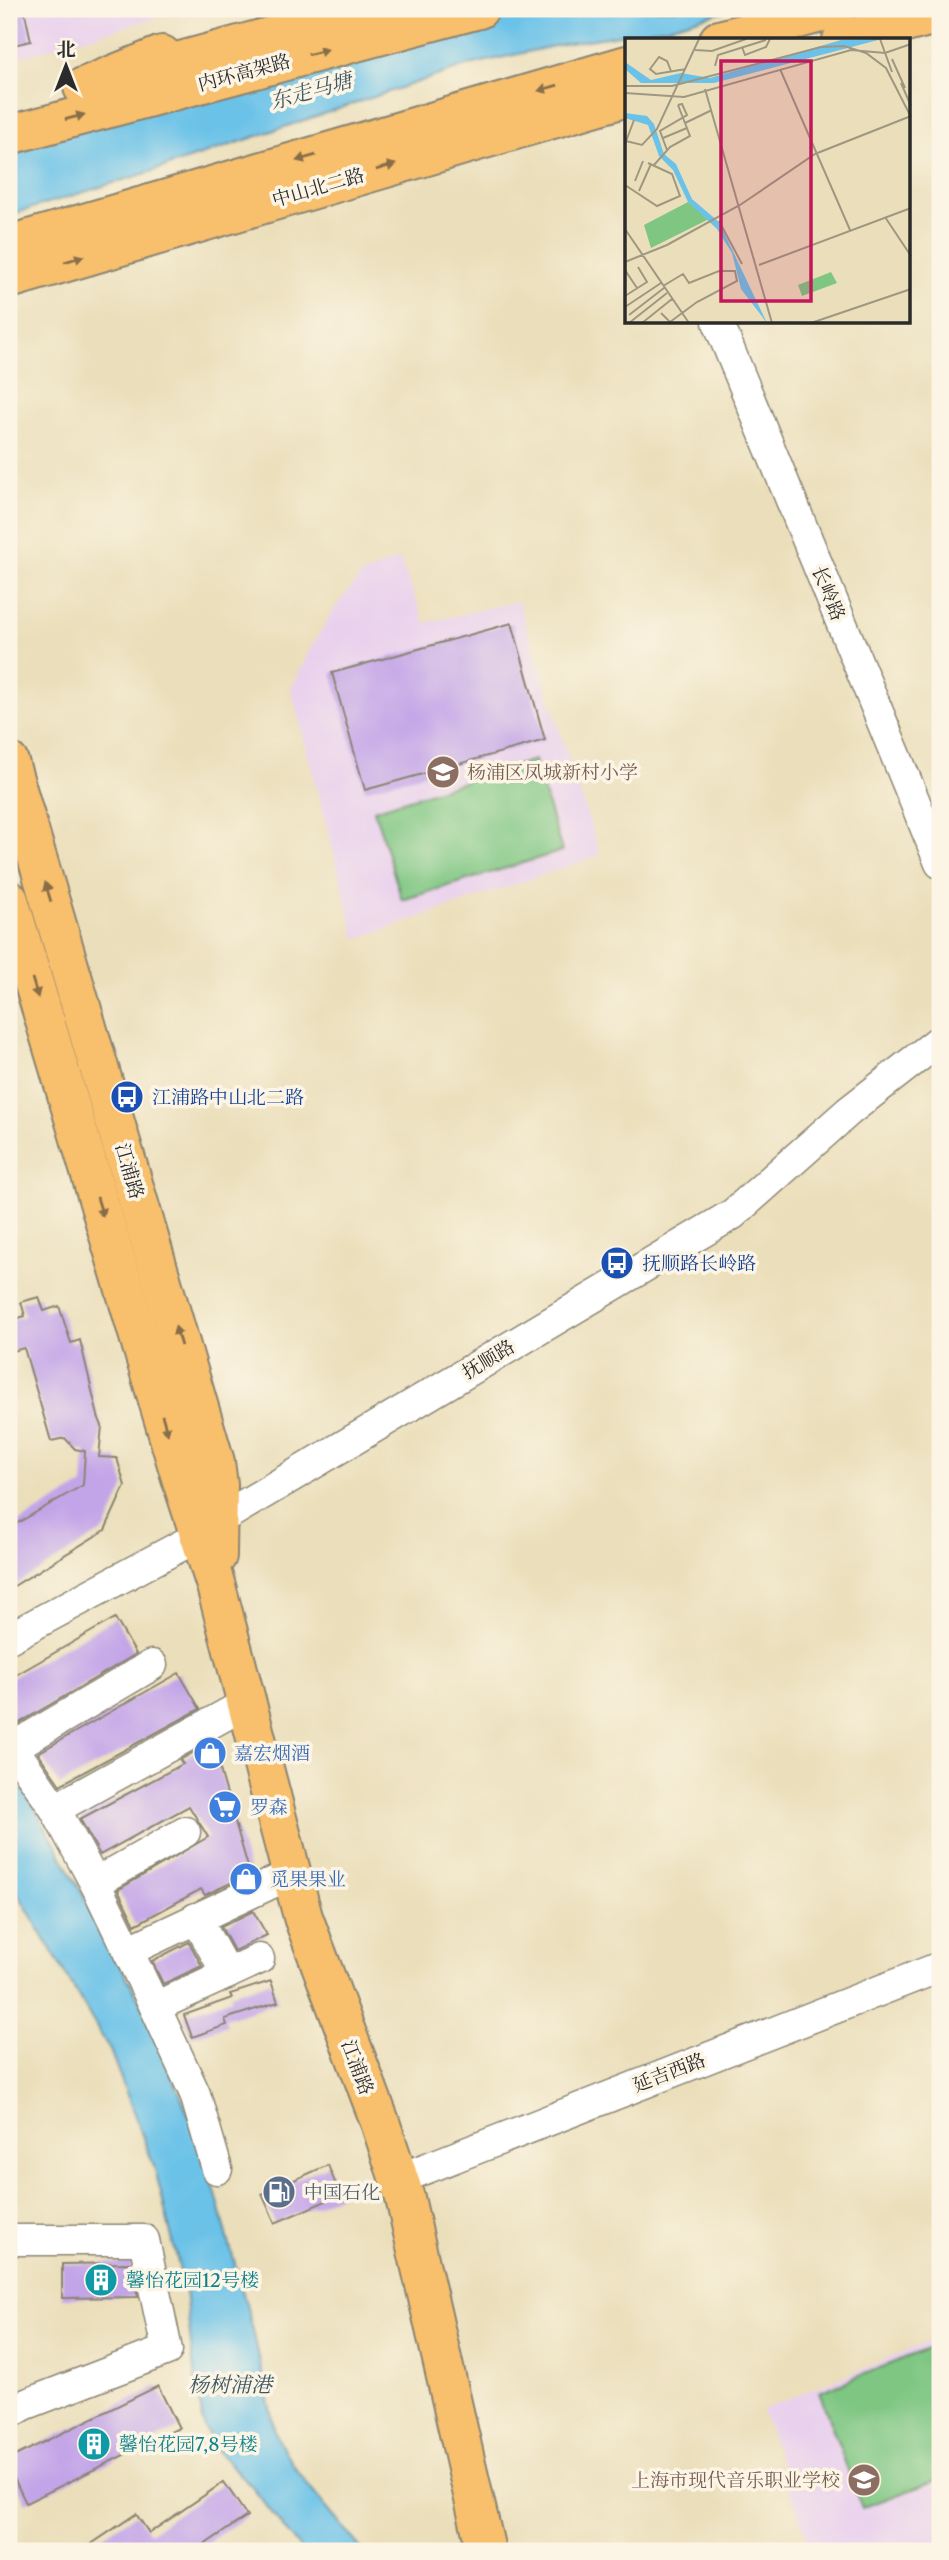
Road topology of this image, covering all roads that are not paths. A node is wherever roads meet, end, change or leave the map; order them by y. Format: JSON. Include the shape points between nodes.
{"nodes":[{"id":1,"x":322,"y":9,"type":"edge"},
{"id":2,"x":371,"y":9,"type":"edge"},
{"id":3,"x":479,"y":9,"type":"edge"},
{"id":4,"x":836,"y":9,"type":"edge"},
{"id":5,"x":940,"y":14,"type":"edge"},
{"id":6,"x":727,"y":38,"type":"edge"},
{"id":7,"x":850,"y":38,"type":"edge"},
{"id":8,"x":624,"y":86,"type":"edge"},
{"id":9,"x":83,"y":87,"type":"junction"},
{"id":10,"x":9,"y":107,"type":"edge"},
{"id":11,"x":9,"y":135,"type":"edge"},
{"id":12,"x":9,"y":245,"type":"edge"},
{"id":13,"x":9,"y":279,"type":"edge"},
{"id":14,"x":719,"y":324,"type":"edge"},
{"id":15,"x":9,"y":762,"type":"edge"},
{"id":16,"x":940,"y":863,"type":"edge"},
{"id":17,"x":9,"y":900,"type":"edge"},
{"id":18,"x":940,"y":1040,"type":"edge"},
{"id":19,"x":208,"y":1529,"type":"junction"},
{"id":20,"x":9,"y":1638,"type":"edge"},
{"id":21,"x":152,"y":1665,"type":"dead end"},
{"id":22,"x":247,"y":1703,"type":"junction"},
{"id":23,"x":11,"y":1744,"type":"edge"},
{"id":24,"x":55,"y":1809,"type":"junction"},
{"id":25,"x":185,"y":1832,"type":"dead end"},
{"id":26,"x":291,"y":1874,"type":"junction"},
{"id":27,"x":95,"y":1883,"type":"junction"},
{"id":28,"x":197,"y":1918,"type":"junction"},
{"id":29,"x":128,"y":1951,"type":"junction"},
{"id":30,"x":260,"y":1959,"type":"dead end"},
{"id":31,"x":940,"y":1968,"type":"edge"},
{"id":32,"x":226,"y":1974,"type":"junction"},
{"id":33,"x":155,"y":2007,"type":"junction"},
{"id":34,"x":217,"y":2169,"type":"dead end"},
{"id":35,"x":399,"y":2179,"type":"junction"},
{"id":36,"x":9,"y":2240,"type":"edge"},
{"id":37,"x":9,"y":2414,"type":"edge"},
{"id":38,"x":486,"y":2551,"type":"edge"}],
"edges":[{"from":1,"to":9,"type":"main road","via":[[156,57]]},
{"from":2,"to":9,"type":"main road","name":"内环高架路"},
{"from":11,"to":3,"type":"main road","name":"内环高架路","one_way":true},
{"from":4,"to":6,"type":"main road"},
{"from":5,"to":7,"type":"main road"},
{"from":8,"to":12,"type":"main road","name":"中山北二路","one_way":true},
{"from":13,"to":8,"type":"main road","name":"中山北二路","one_way":true},
{"from":9,"to":10,"type":"main road","name":"内环高架路"},
{"from":14,"to":16,"type":"street","name":"长岭路"},
{"from":19,"to":15,"type":"main road","name":"江浦路","one_way":true,"via":[[218,1485],[215,1462]]},
{"from":17,"to":19,"type":"main road","name":"江浦路","one_way":true},
{"from":18,"to":19,"type":"street","name":"抚顺路","via":[[849,1111],[733,1214]]},
{"from":19,"to":20,"type":"street","name":"抚顺路"},
{"from":19,"to":22,"type":"main road","name":"江浦路","via":[[216,1586]]},
{"from":21,"to":23,"type":"street"},
{"from":22,"to":24,"type":"street"},
{"from":22,"to":26,"type":"main road","name":"江浦路"},
{"from":23,"to":24,"type":"street"},
{"from":24,"to":27,"type":"street"},
{"from":25,"to":27,"type":"street"},
{"from":26,"to":28,"type":"street"},
{"from":26,"to":35,"type":"main road","name":"江浦路","via":[[315,1954]]},
{"from":27,"to":29,"type":"street"},
{"from":28,"to":29,"type":"street"},
{"from":28,"to":32,"type":"street"},
{"from":29,"to":33,"type":"street"},
{"from":30,"to":32,"type":"street"},
{"from":31,"to":35,"type":"street","name":"延吉西路"},
{"from":32,"to":33,"type":"street"},
{"from":33,"to":34,"type":"street","via":[[195,2094]]},
{"from":35,"to":38,"type":"main road","name":"江浦路"},
{"from":36,"to":37,"type":"street","via":[[144,2240],[167,2350]]}]}
